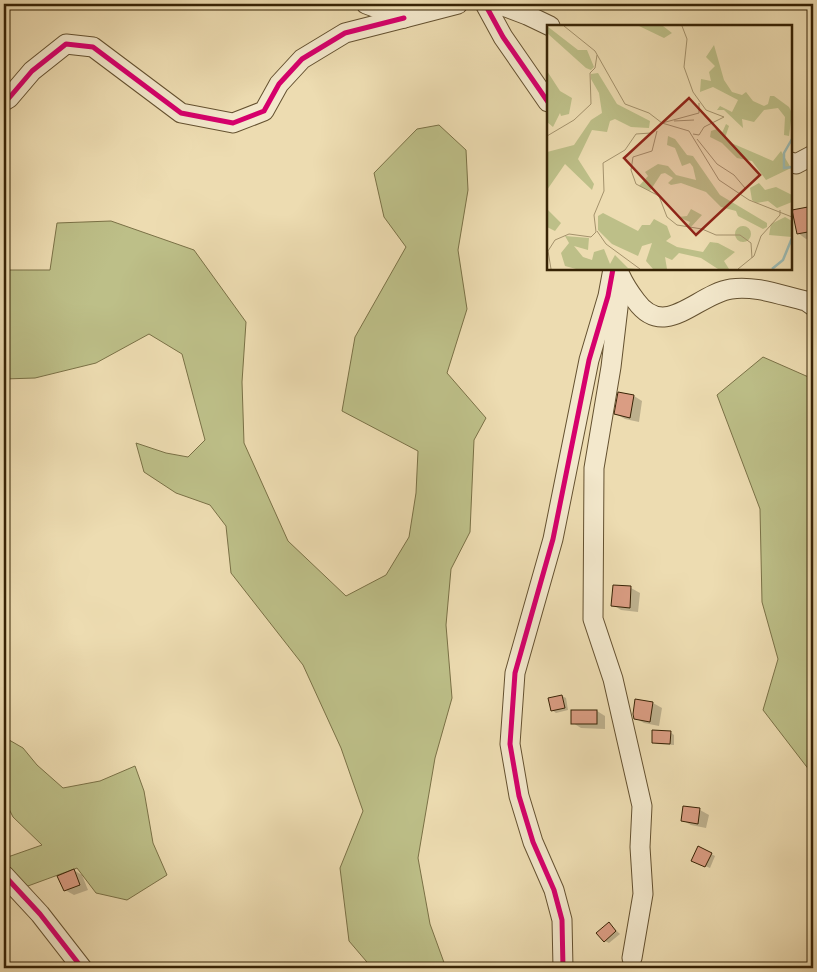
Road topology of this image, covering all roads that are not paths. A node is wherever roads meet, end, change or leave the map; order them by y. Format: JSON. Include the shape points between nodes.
{"nodes":[{"id":1,"x":366,"y":4,"type":"edge"},
{"id":2,"x":458,"y":4,"type":"edge"},
{"id":3,"x":485,"y":4,"type":"edge"},
{"id":4,"x":498,"y":4,"type":"edge"},
{"id":5,"x":404,"y":18,"type":"junction"},
{"id":6,"x":548,"y":25,"type":"edge"},
{"id":7,"x":4,"y":101,"type":"edge"},
{"id":8,"x":547,"y":101,"type":"edge"},
{"id":9,"x":813,"y":155,"type":"edge"},
{"id":10,"x":792,"y":162,"type":"edge"},
{"id":11,"x":618,"y":272,"type":"edge"},
{"id":12,"x":813,"y":306,"type":"edge"},
{"id":13,"x":4,"y":875,"type":"edge"},
{"id":14,"x":632,"y":958,"type":"dead end"},
{"id":15,"x":82,"y":968,"type":"edge"},
{"id":16,"x":563,"y":968,"type":"edge"}],
"edges":[{"from":1,"to":5,"type":"street"},
{"from":2,"to":5,"type":"street"},
{"from":3,"to":8,"type":"street","via":[[503,37]]},
{"from":4,"to":6,"type":"street"},
{"from":5,"to":7,"type":"street","via":[[346,34],[302,59],[279,84],[264,111],[233,124],[181,114],[93,47],[66,44],[32,71]]},
{"from":9,"to":10,"type":"street","via":[[796,164]]},
{"from":11,"to":12,"type":"street","via":[[641,307],[652,316],[662,318],[674,316],[717,292],[741,287],[806,301]]},
{"from":11,"to":14,"type":"street","via":[[610,367],[594,468],[594,619],[613,679],[642,806],[643,894]]},
{"from":11,"to":16,"type":"street","via":[[590,360],[553,539],[516,673],[510,744],[519,796],[562,920]]},
{"from":13,"to":15,"type":"street","via":[[40,914]]}]}
